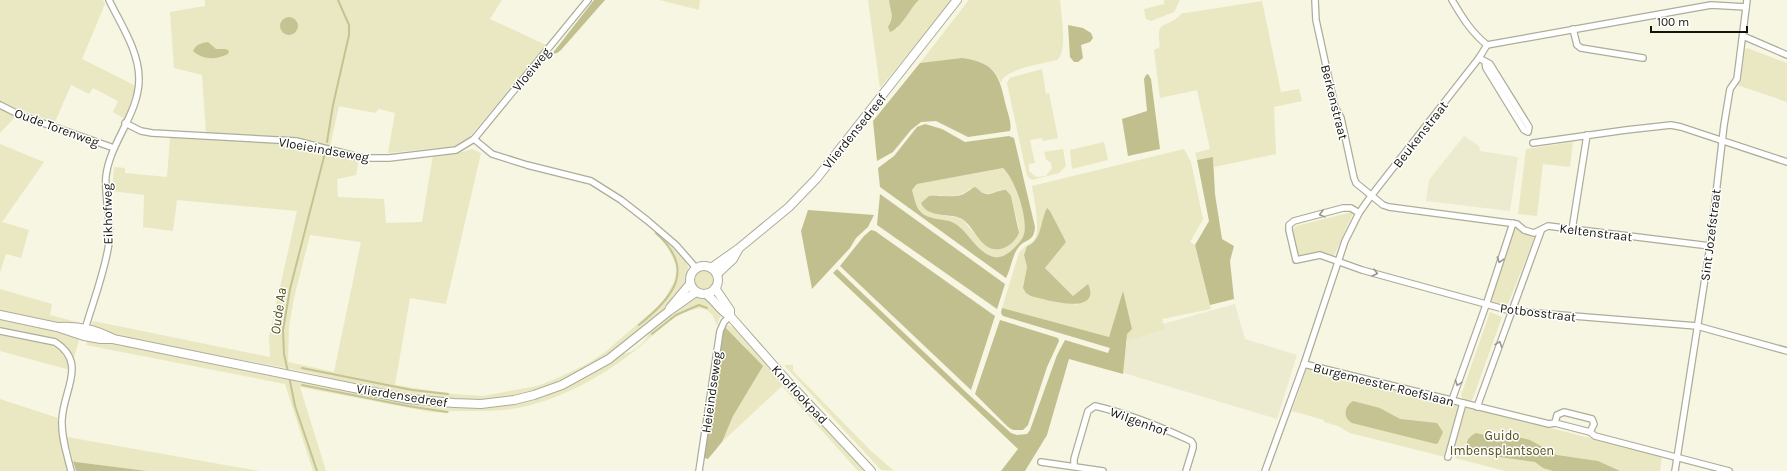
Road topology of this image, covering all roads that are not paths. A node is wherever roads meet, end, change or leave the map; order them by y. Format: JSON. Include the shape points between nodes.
{"nodes":[{"id":1,"x":109,"y":0,"type":"edge"},
{"id":2,"x":588,"y":0,"type":"edge"},
{"id":3,"x":957,"y":0,"type":"edge"},
{"id":4,"x":1315,"y":0,"type":"edge"},
{"id":5,"x":1452,"y":0,"type":"edge"},
{"id":6,"x":1747,"y":0,"type":"edge"},
{"id":7,"x":1746,"y":7,"type":"junction"},
{"id":8,"x":1573,"y":29,"type":"junction"},
{"id":9,"x":1743,"y":36,"type":"junction"},
{"id":10,"x":1487,"y":45,"type":"junction"},
{"id":11,"x":1787,"y":55,"type":"edge"},
{"id":12,"x":1479,"y":58,"type":"junction"},
{"id":13,"x":1643,"y":58,"type":"dead end"},
{"id":14,"x":1485,"y":62,"type":"junction"},
{"id":15,"x":0,"y":105,"type":"edge"},
{"id":16,"x":125,"y":123,"type":"junction"},
{"id":17,"x":1587,"y":135,"type":"junction"},
{"id":18,"x":474,"y":139,"type":"junction"},
{"id":19,"x":1721,"y":140,"type":"junction"},
{"id":20,"x":1533,"y":143,"type":"dead end"},
{"id":21,"x":114,"y":148,"type":"junction"},
{"id":22,"x":1787,"y":162,"type":"edge"},
{"id":23,"x":1372,"y":196,"type":"junction"},
{"id":24,"x":1359,"y":212,"type":"junction"},
{"id":25,"x":1513,"y":223,"type":"junction"},
{"id":26,"x":1572,"y":230,"type":"junction"},
{"id":27,"x":1541,"y":231,"type":"junction"},
{"id":28,"x":1710,"y":246,"type":"junction"},
{"id":29,"x":738,"y":249,"type":"junction"},
{"id":30,"x":1338,"y":261,"type":"junction"},
{"id":31,"x":696,"y":268,"type":"junction"},
{"id":32,"x":711,"y":268,"type":"junction"},
{"id":33,"x":717,"y":274,"type":"junction"},
{"id":34,"x":690,"y":284,"type":"junction"},
{"id":35,"x":715,"y":288,"type":"junction"},
{"id":36,"x":696,"y":292,"type":"junction"},
{"id":37,"x":706,"y":294,"type":"junction"},
{"id":38,"x":1486,"y":305,"type":"junction"},
{"id":39,"x":669,"y":311,"type":"junction"},
{"id":40,"x":1511,"y":311,"type":"junction"},
{"id":41,"x":0,"y":315,"type":"edge"},
{"id":42,"x":730,"y":316,"type":"junction"},
{"id":43,"x":86,"y":326,"type":"dead end"},
{"id":44,"x":1697,"y":326,"type":"junction"},
{"id":45,"x":0,"y":331,"type":"edge"},
{"id":46,"x":1787,"y":351,"type":"edge"},
{"id":47,"x":1304,"y":364,"type":"junction"},
{"id":48,"x":1452,"y":400,"type":"junction"},
{"id":49,"x":1463,"y":403,"type":"junction"},
{"id":50,"x":1477,"y":407,"type":"junction"},
{"id":51,"x":1555,"y":423,"type":"junction"},
{"id":52,"x":1590,"y":432,"type":"junction"},
{"id":53,"x":1676,"y":456,"type":"junction"},
{"id":54,"x":1448,"y":457,"type":"dead end"},
{"id":55,"x":1041,"y":462,"type":"dead end"},
{"id":56,"x":1074,"y":466,"type":"junction"},
{"id":57,"x":71,"y":471,"type":"edge"},
{"id":58,"x":699,"y":471,"type":"edge"},
{"id":59,"x":871,"y":471,"type":"edge"},
{"id":60,"x":1103,"y":471,"type":"edge"},
{"id":61,"x":1186,"y":471,"type":"edge"},
{"id":62,"x":1265,"y":471,"type":"edge"},
{"id":63,"x":1675,"y":471,"type":"edge"},
{"id":64,"x":1729,"y":471,"type":"edge"}],
"edges":[{"from":1,"to":16,"type":"street","name":"Eikhofweg","via":[[136,54],[139,78],[136,100]]},
{"from":2,"to":18,"type":"street","name":"Vloeiweg"},
{"from":3,"to":29,"type":"main road","name":"Vlierdensedreef","via":[[817,178],[789,206]]},
{"from":4,"to":23,"type":"street","name":"Berkenstraat","via":[[1316,20],[1335,107],[1341,118],[1354,178],[1356,183]]},
{"from":5,"to":10,"type":"street","via":[[1470,29]]},
{"from":6,"to":7,"type":"street","name":"Sint Jozefstraat"},
{"from":7,"to":8,"type":"street","via":[[1711,5]]},
{"from":7,"to":9,"type":"street","name":"Sint Jozefstraat"},
{"from":8,"to":10,"type":"street"},
{"from":8,"to":13,"type":"street","via":[[1581,48]]},
{"from":9,"to":11,"type":"street"},
{"from":9,"to":19,"type":"street","name":"Sint Jozefstraat","via":[[1737,79],[1730,89]]},
{"from":10,"to":12,"type":"street","name":"Beukenstraat"},
{"from":12,"to":14,"type":"street"},
{"from":12,"to":23,"type":"street","name":"Beukenstraat"},
{"from":14,"to":14,"type":"street","via":[[1486,68],[1524,130],[1528,132],[1529,127],[1490,64]]},
{"from":15,"to":21,"type":"street","name":"Oude Torenweg","via":[[20,115]]},
{"from":16,"to":18,"type":"street","name":"Vloeieindseweg","via":[[152,133],[296,141],[363,158],[389,158],[456,150]]},
{"from":16,"to":21,"type":"street","name":"Eikhofweg"},
{"from":17,"to":19,"type":"street","via":[[1671,125]]},
{"from":17,"to":20,"type":"street"},
{"from":17,"to":26,"type":"street"},
{"from":18,"to":31,"type":"street","via":[[492,154],[591,181],[648,221],[676,245]]},
{"from":19,"to":22,"type":"street"},
{"from":19,"to":28,"type":"street","name":"Sint Jozefstraat"},
{"from":21,"to":43,"type":"street","name":"Eikhofweg","via":[[106,176],[109,242]]},
{"from":23,"to":24,"type":"street","name":"Beukenstraat"},
{"from":23,"to":25,"type":"street","name":"Keltenstraat","via":[[1389,207]]},
{"from":24,"to":30,"type":"street","name":"Beukenstraat"},
{"from":24,"to":30,"type":"street","name":"Potbosstraat","one_way":true,"via":[[1352,208],[1343,208],[1294,221],[1290,225],[1290,237],[1296,260],[1320,255]]},
{"from":25,"to":27,"type":"street","name":"Keltenstraat","via":[[1529,232]]},
{"from":25,"to":38,"type":"street","one_way":true},
{"from":26,"to":27,"type":"street","name":"Keltenstraat","via":[[1548,226]]},
{"from":26,"to":28,"type":"street","name":"Keltenstraat"},
{"from":27,"to":40,"type":"street"},
{"from":28,"to":44,"type":"street","name":"Sint Jozefstraat"},
{"from":29,"to":32,"type":"main road","name":"Vlierdensedreef"},
{"from":29,"to":33,"type":"main road","name":"Vlierdensedreef","via":[[733,259]]},
{"from":30,"to":38,"type":"street","name":"Potbosstraat","one_way":true},
{"from":30,"to":47,"type":"street","name":"Beukenstraat"},
{"from":31,"to":32,"type":"main road"},
{"from":31,"to":34,"type":"main road","via":[[690,275]]},
{"from":32,"to":33,"type":"main road"},
{"from":33,"to":35,"type":"main road"},
{"from":34,"to":36,"type":"main road"},
{"from":34,"to":39,"type":"main road","name":"Vlierdensedreef"},
{"from":35,"to":37,"type":"main road"},
{"from":35,"to":42,"type":"main road","name":"Knoflookpad","via":[[730,310]]},
{"from":36,"to":37,"type":"main road"},
{"from":36,"to":39,"type":"main road","name":"Vlierdensedreef"},
{"from":37,"to":42,"type":"main road","name":"Knoflookpad"},
{"from":38,"to":40,"type":"street","name":"Potbosstraat"},
{"from":38,"to":48,"type":"street","one_way":true},
{"from":39,"to":41,"type":"main road","name":"Vlierdensedreef","via":[[622,350],[590,371],[562,385],[514,400],[468,403],[408,398],[113,339],[84,336]]},
{"from":40,"to":44,"type":"street","name":"Potbosstraat"},
{"from":50,"to":40,"type":"street","one_way":true},
{"from":42,"to":58,"type":"street","name":"Heieindseweg","via":[[720,331]]},
{"from":42,"to":59,"type":"main road","name":"Knoflookpad"},
{"from":44,"to":46,"type":"street","name":"Potbosstraat"},
{"from":44,"to":53,"type":"street","name":"Sint Jozefstraat"},
{"from":45,"to":57,"type":"street","via":[[55,342],[67,352],[73,368],[62,421],[63,438]]},
{"from":47,"to":48,"type":"street","name":"Burgemeester Roefslaan"},
{"from":47,"to":62,"type":"street","name":"Beukenstraat"},
{"from":48,"to":49,"type":"street","name":"Burgemeester Roefslaan"},
{"from":49,"to":50,"type":"street","name":"Burgemeester Roefslaan"},
{"from":49,"to":54,"type":"street","name":"Burgemeester Roefslaan"},
{"from":50,"to":51,"type":"street","name":"Burgemeester Roefslaan","via":[[1549,424]]},
{"from":51,"to":52,"type":"street","name":"Burgemeester Roefslaan"},
{"from":51,"to":52,"type":"street","via":[[1557,415],[1564,412],[1592,419],[1594,424]]},
{"from":52,"to":53,"type":"street","name":"Burgemeester Roefslaan","via":[[1595,436]]},
{"from":53,"to":63,"type":"street","name":"Sint Jozefstraat"},
{"from":53,"to":64,"type":"street","name":"Burgemeester Roefslaan"},
{"from":55,"to":56,"type":"street"},
{"from":56,"to":60,"type":"street"},
{"from":56,"to":61,"type":"street","name":"Wilgenhof","via":[[1088,411],[1095,406],[1140,418],[1191,441],[1193,448]]}]}
